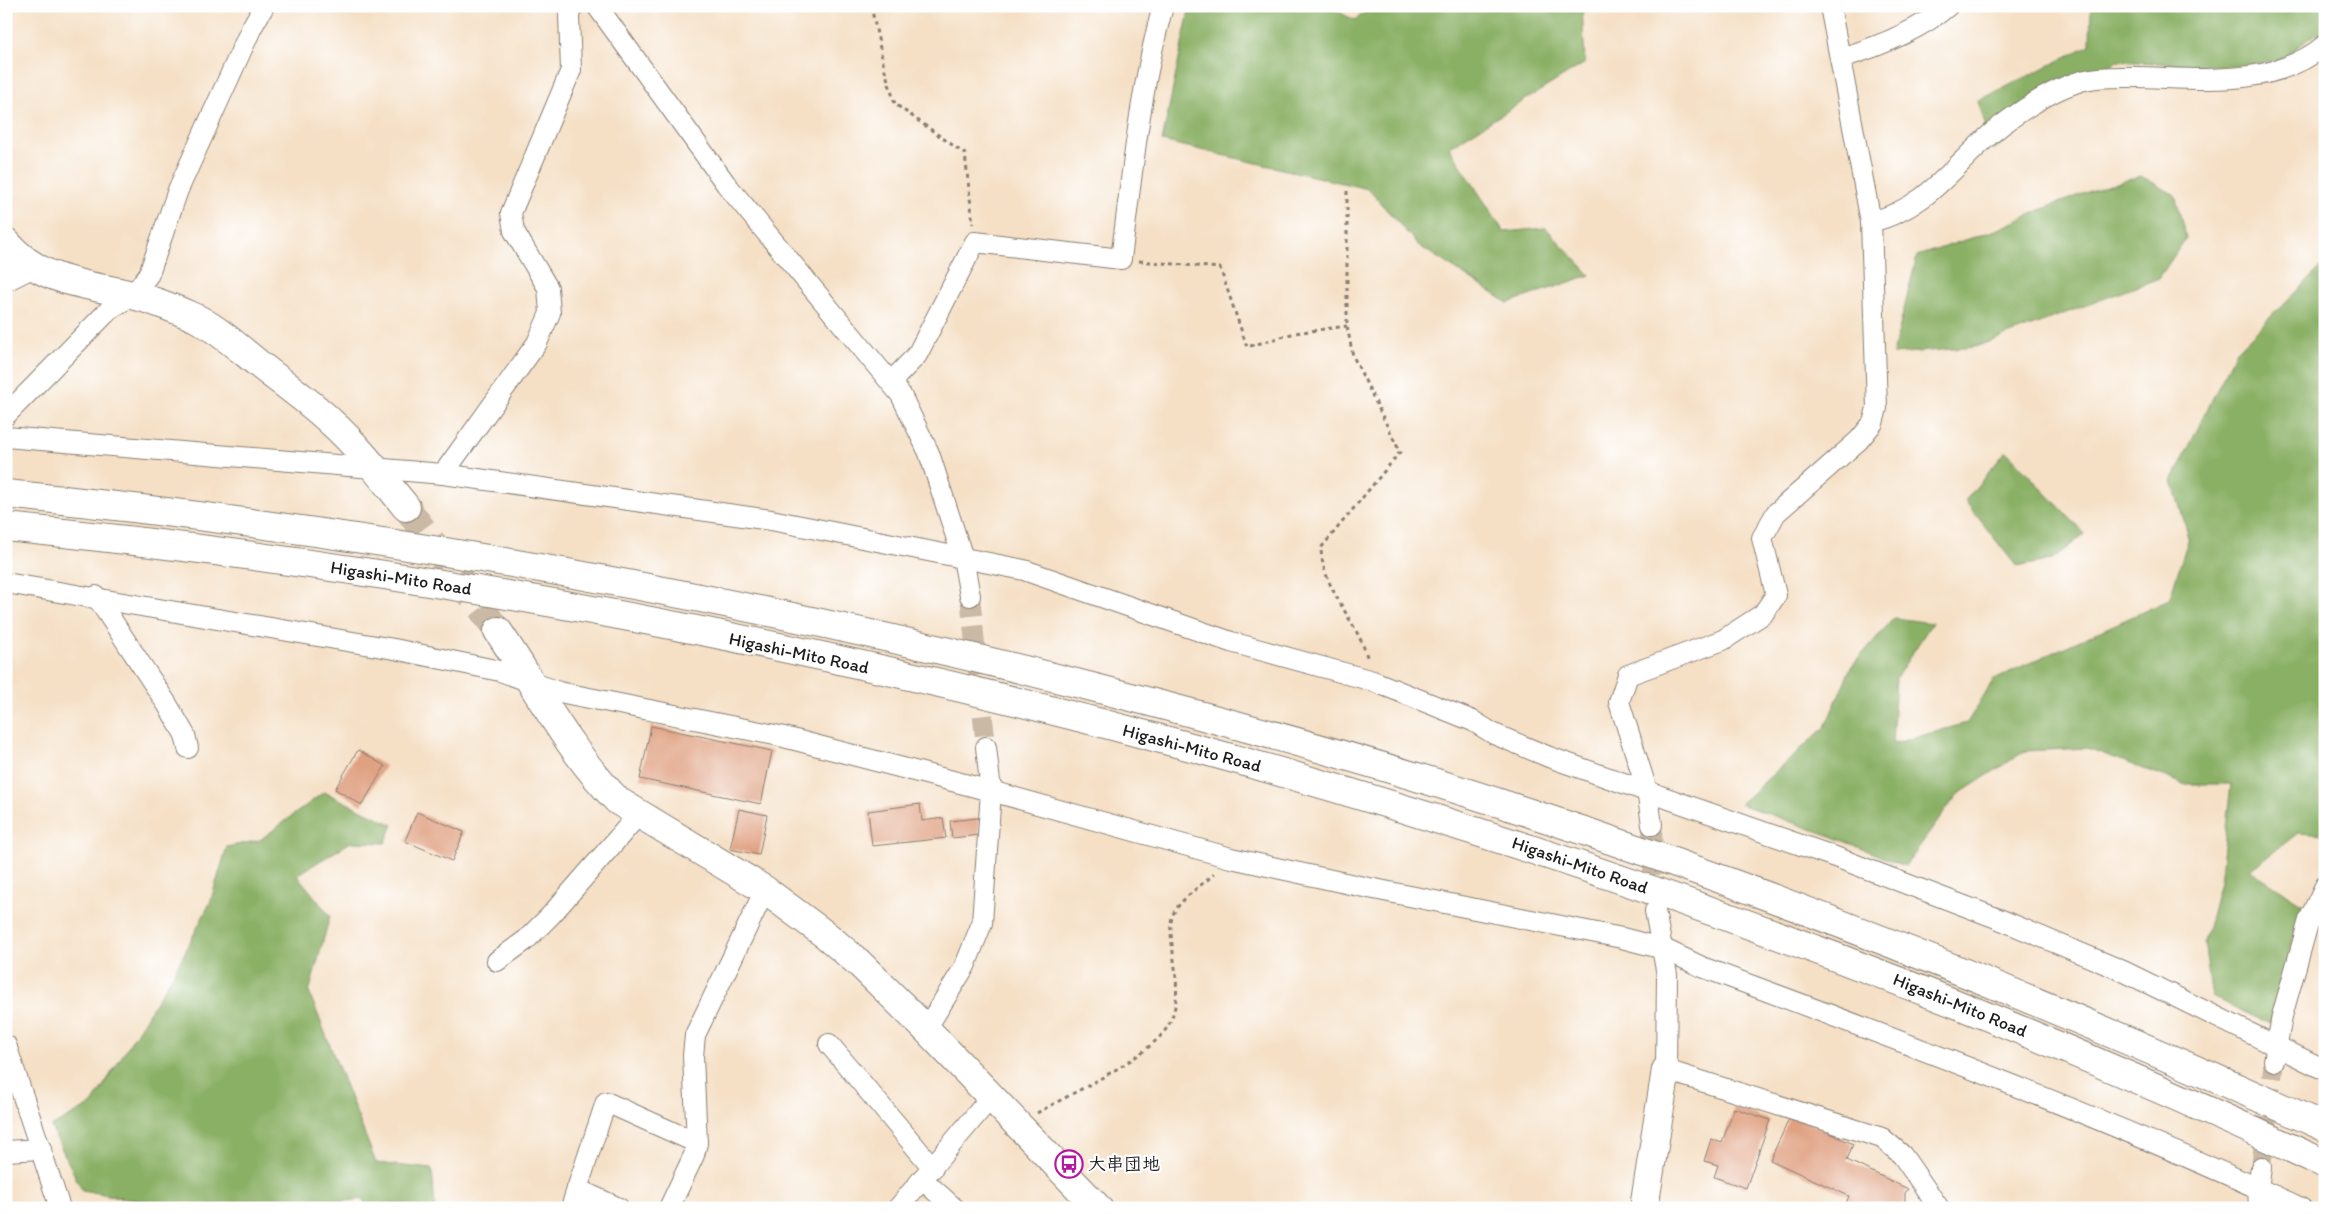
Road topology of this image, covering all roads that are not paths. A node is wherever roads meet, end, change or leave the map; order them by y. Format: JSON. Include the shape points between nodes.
{"nodes":[{"id":1,"x":264,"y":6,"type":"edge"},
{"id":2,"x":572,"y":6,"type":"edge"},
{"id":3,"x":597,"y":6,"type":"edge"},
{"id":4,"x":1163,"y":6,"type":"edge"},
{"id":5,"x":1830,"y":6,"type":"edge"},
{"id":6,"x":1948,"y":6,"type":"edge"},
{"id":7,"x":2324,"y":47,"type":"edge"},
{"id":8,"x":1841,"y":58,"type":"junction"},
{"id":9,"x":1871,"y":222,"type":"junction"},
{"id":10,"x":6,"y":242,"type":"edge"},
{"id":11,"x":34,"y":267,"type":"junction"},
{"id":12,"x":6,"y":281,"type":"edge"},
{"id":13,"x":133,"y":295,"type":"junction"},
{"id":14,"x":891,"y":382,"type":"junction"},
{"id":15,"x":6,"y":415,"type":"edge"},
{"id":16,"x":6,"y":437,"type":"edge"},
{"id":17,"x":376,"y":470,"type":"junction"},
{"id":18,"x":443,"y":474,"type":"junction"},
{"id":19,"x":6,"y":494,"type":"edge"},
{"id":20,"x":406,"y":507,"type":"tunnel mouth"},
{"id":21,"x":6,"y":527,"type":"edge"},
{"id":22,"x":963,"y":558,"type":"junction"},
{"id":23,"x":6,"y":583,"type":"edge"},
{"id":24,"x":96,"y":596,"type":"junction"},
{"id":25,"x":970,"y":596,"type":"tunnel mouth"},
{"id":26,"x":498,"y":630,"type":"tunnel mouth"},
{"id":27,"x":533,"y":682,"type":"junction"},
{"id":28,"x":986,"y":747,"type":"tunnel mouth"},
{"id":29,"x":188,"y":748,"type":"dead end"},
{"id":30,"x":1647,"y":790,"type":"junction"},
{"id":31,"x":991,"y":791,"type":"junction"},
{"id":32,"x":638,"y":814,"type":"junction"},
{"id":33,"x":1652,"y":825,"type":"tunnel mouth"},
{"id":34,"x":2325,"y":886,"type":"edge"},
{"id":35,"x":766,"y":890,"type":"junction"},
{"id":36,"x":1654,"y":911,"type":"tunnel mouth"},
{"id":37,"x":1664,"y":949,"type":"junction"},
{"id":38,"x":497,"y":961,"type":"dead end"},
{"id":39,"x":926,"y":1029,"type":"junction"},
{"id":40,"x":6,"y":1044,"type":"edge"},
{"id":41,"x":829,"y":1044,"type":"dead end"},
{"id":42,"x":2276,"y":1054,"type":"junction"},
{"id":43,"x":1666,"y":1070,"type":"junction"},
{"id":44,"x":2325,"y":1070,"type":"edge"},
{"id":45,"x":991,"y":1097,"type":"junction"},
{"id":46,"x":2325,"y":1128,"type":"edge"},
{"id":47,"x":697,"y":1143,"type":"junction"},
{"id":48,"x":41,"y":1149,"type":"junction"},
{"id":49,"x":6,"y":1152,"type":"edge"},
{"id":50,"x":2325,"y":1164,"type":"edge"},
{"id":51,"x":2261,"y":1167,"type":"tunnel mouth"},
{"id":52,"x":927,"y":1173,"type":"junction"},
{"id":53,"x":577,"y":1189,"type":"junction"},
{"id":54,"x":2258,"y":1198,"type":"edge"},
{"id":55,"x":58,"y":1207,"type":"edge"},
{"id":56,"x":571,"y":1208,"type":"edge"},
{"id":57,"x":619,"y":1208,"type":"edge"},
{"id":58,"x":669,"y":1208,"type":"edge"},
{"id":59,"x":898,"y":1208,"type":"edge"},
{"id":60,"x":954,"y":1208,"type":"edge"},
{"id":61,"x":1098,"y":1208,"type":"edge"},
{"id":62,"x":1644,"y":1208,"type":"edge"},
{"id":63,"x":1939,"y":1208,"type":"edge"},
{"id":64,"x":2301,"y":1208,"type":"edge"}],
"edges":[{"from":1,"to":13,"type":"street","via":[[178,190],[149,274]]},
{"from":2,"to":18,"type":"street","via":[[569,16],[571,70],[511,213],[514,231],[548,288],[550,313],[537,343]]},
{"from":3,"to":14,"type":"street","via":[[726,184]]},
{"from":4,"to":14,"type":"street","via":[[1154,37],[1137,137],[1121,259],[975,242],[917,355]]},
{"from":5,"to":8,"type":"street"},
{"from":6,"to":8,"type":"street","via":[[1910,30]]},
{"from":7,"to":9,"type":"street","via":[[2291,66],[2268,74],[2238,78],[2120,77],[2077,82],[2049,93],[1984,140],[1941,185],[1915,204]]},
{"from":8,"to":9,"type":"street"},
{"from":9,"to":30,"type":"street","via":[[1877,408],[1873,423],[1859,440],[1776,513],[1762,538],[1776,595],[1763,614],[1723,640],[1628,675],[1619,702]]},
{"from":10,"to":11,"type":"main road"},
{"from":11,"to":12,"type":"street"},
{"from":11,"to":13,"type":"main road","via":[[77,284]]},
{"from":13,"to":15,"type":"street","via":[[110,309]]},
{"from":13,"to":17,"type":"main road","via":[[171,307],[228,340],[331,422]]},
{"from":14,"to":22,"type":"street","via":[[901,395],[929,452]]},
{"from":16,"to":17,"type":"street"},
{"from":17,"to":18,"type":"street"},
{"from":17,"to":20,"type":"main road"},
{"from":18,"to":22,"type":"street","via":[[771,520]]},
{"from":19,"to":46,"type":"main road","name":"Higashi-Mito Road","via":[[140,507],[377,541],[586,576],[778,613],[962,654],[1199,714],[1523,810],[1692,868],[1910,949],[2081,1019]]},
{"from":21,"to":50,"type":"main road","name":"Higashi-Mito Road","via":[[353,570],[580,608],[965,689],[1191,746],[1507,840],[1682,900],[1897,980],[2070,1050]]},
{"from":22,"to":25,"type":"street"},
{"from":22,"to":30,"type":"street","via":[[1024,570],[1232,642],[1373,681],[1473,721],[1494,734],[1549,757]]},
{"from":23,"to":24,"type":"street"},
{"from":24,"to":27,"type":"street","via":[[404,651],[500,671]]},
{"from":24,"to":29,"type":"street","via":[[167,704],[185,735]]},
{"from":26,"to":27,"type":"main road"},
{"from":27,"to":31,"type":"street","via":[[560,692],[780,736]]},
{"from":27,"to":32,"type":"main road","via":[[602,785]]},
{"from":28,"to":31,"type":"street"},
{"from":30,"to":33,"type":"street"},
{"from":30,"to":42,"type":"street","via":[[1999,919],[2123,971]]},
{"from":31,"to":37,"type":"street","via":[[1231,858]]},
{"from":31,"to":39,"type":"street","via":[[982,923],[965,966]]},
{"from":32,"to":35,"type":"main road"},
{"from":32,"to":38,"type":"street","via":[[551,915],[526,940]]},
{"from":34,"to":42,"type":"street","via":[[2309,920],[2282,1016]]},
{"from":35,"to":39,"type":"main road","via":[[860,964]]},
{"from":35,"to":47,"type":"street","via":[[695,1035]]},
{"from":36,"to":37,"type":"street"},
{"from":37,"to":43,"type":"street","via":[[1667,975]]},
{"from":37,"to":54,"type":"street","via":[[2184,1154]]},
{"from":39,"to":45,"type":"main road"},
{"from":40,"to":48,"type":"street"},
{"from":41,"to":52,"type":"street"},
{"from":42,"to":44,"type":"street"},
{"from":43,"to":62,"type":"main road"},
{"from":43,"to":63,"type":"street","via":[[1882,1138],[1902,1155]]},
{"from":45,"to":52,"type":"street"},
{"from":45,"to":61,"type":"main road"},
{"from":47,"to":53,"type":"street","via":[[606,1102]]},
{"from":47,"to":58,"type":"street"},
{"from":48,"to":49,"type":"street"},
{"from":48,"to":55,"type":"street"},
{"from":51,"to":54,"type":"street"},
{"from":52,"to":59,"type":"street"},
{"from":52,"to":60,"type":"street"},
{"from":53,"to":56,"type":"street"},
{"from":53,"to":57,"type":"street"},
{"from":54,"to":64,"type":"street"}]}
